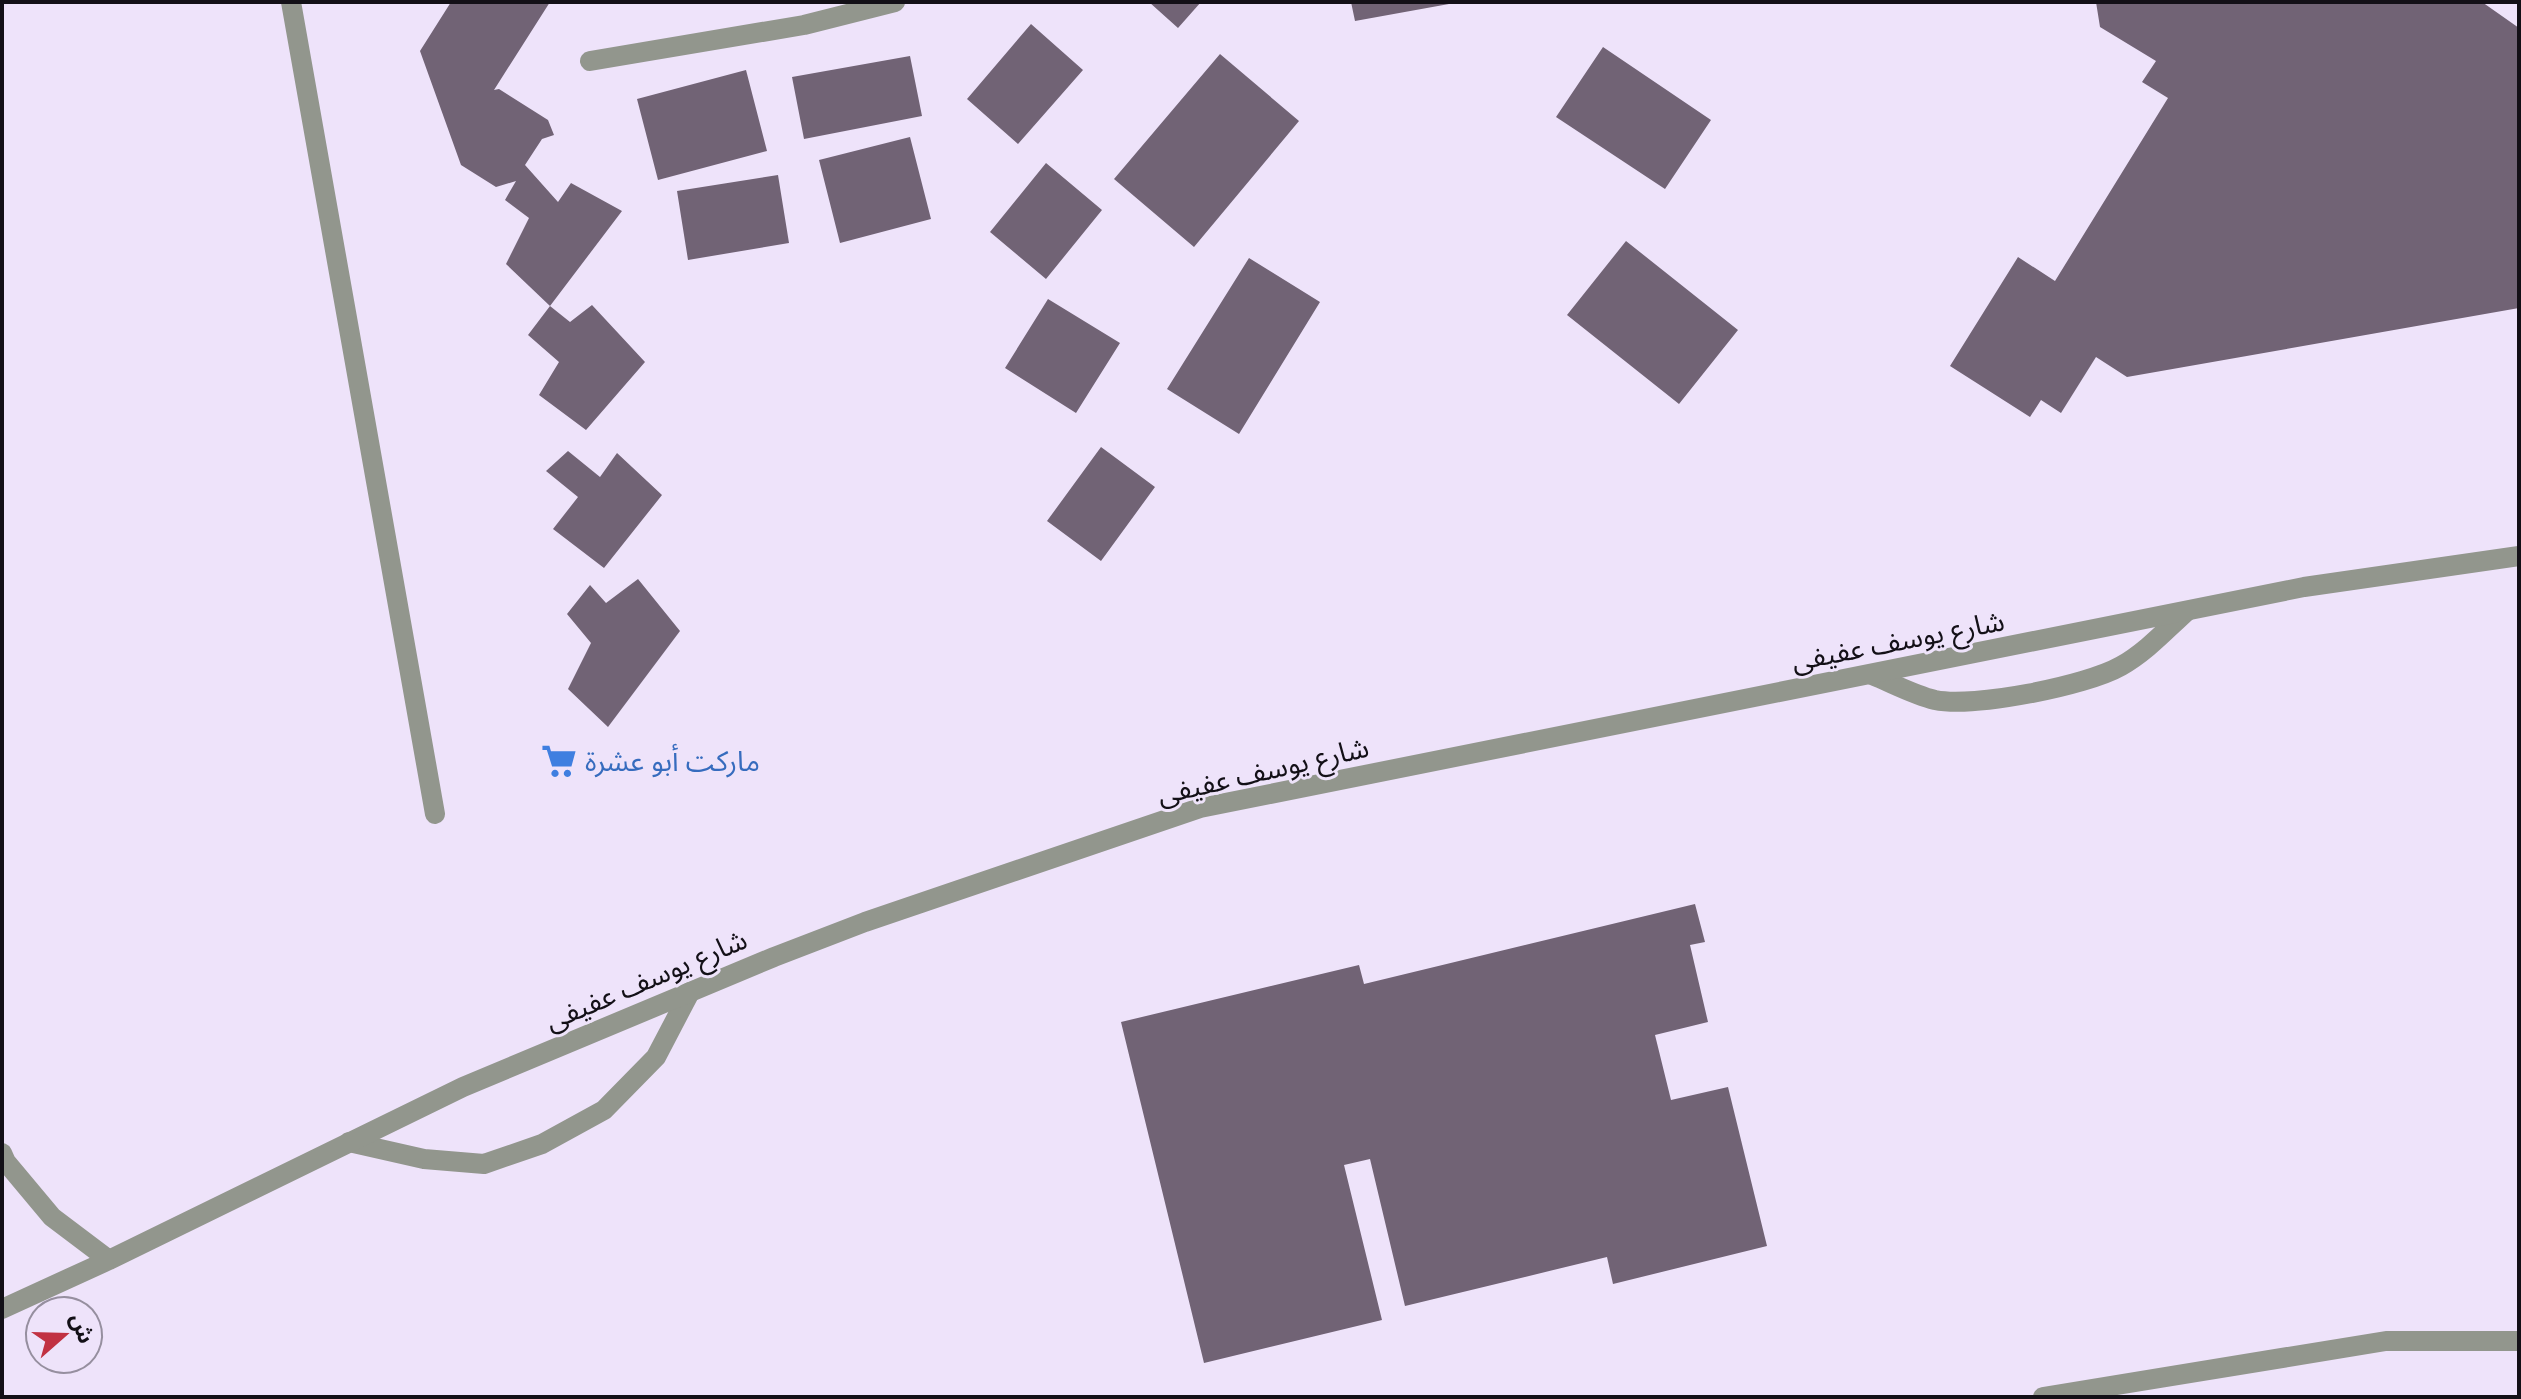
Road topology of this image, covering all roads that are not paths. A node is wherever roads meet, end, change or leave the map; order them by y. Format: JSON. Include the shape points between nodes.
{"nodes":[{"id":1,"x":291,"y":2,"type":"edge"},
{"id":2,"x":895,"y":2,"type":"edge"},
{"id":3,"x":590,"y":61,"type":"dead end"},
{"id":4,"x":2519,"y":556,"type":"edge"},
{"id":5,"x":2187,"y":611,"type":"junction"},
{"id":6,"x":1872,"y":675,"type":"junction"},
{"id":7,"x":435,"y":814,"type":"dead end"},
{"id":8,"x":690,"y":992,"type":"junction"},
{"id":9,"x":349,"y":1142,"type":"junction"},
{"id":10,"x":2,"y":1153,"type":"edge"},
{"id":11,"x":109,"y":1260,"type":"junction"},
{"id":12,"x":2,"y":1309,"type":"edge"},
{"id":13,"x":2519,"y":1341,"type":"edge"},
{"id":14,"x":2043,"y":1397,"type":"edge"}],
"edges":[{"from":1,"to":7,"type":"street"},
{"from":2,"to":3,"type":"street","via":[[804,25]]},
{"from":4,"to":5,"type":"street","name":"شارع يوسف عفيفى","via":[[2304,587]]},
{"from":5,"to":6,"type":"street","name":"شارع يوسف عفيفى"},
{"from":5,"to":6,"type":"street","via":[[2119,667],[2013,696],[1975,702],[1935,700]]},
{"from":6,"to":8,"type":"street","name":"شارع يوسف عفيفى","via":[[1200,808],[865,922]]},
{"from":8,"to":9,"type":"street","name":"شارع يوسف عفيفى","via":[[463,1087]]},
{"from":8,"to":9,"type":"street","via":[[656,1057],[625,1089],[604,1110],[542,1144],[484,1164],[424,1159]]},
{"from":9,"to":11,"type":"street","name":"شارع يوسف عفيفى"},
{"from":10,"to":11,"type":"street","via":[[52,1217]]},
{"from":11,"to":12,"type":"street","name":"شارع يوسف عفيفى"},
{"from":13,"to":14,"type":"street","via":[[2386,1341]]}]}
